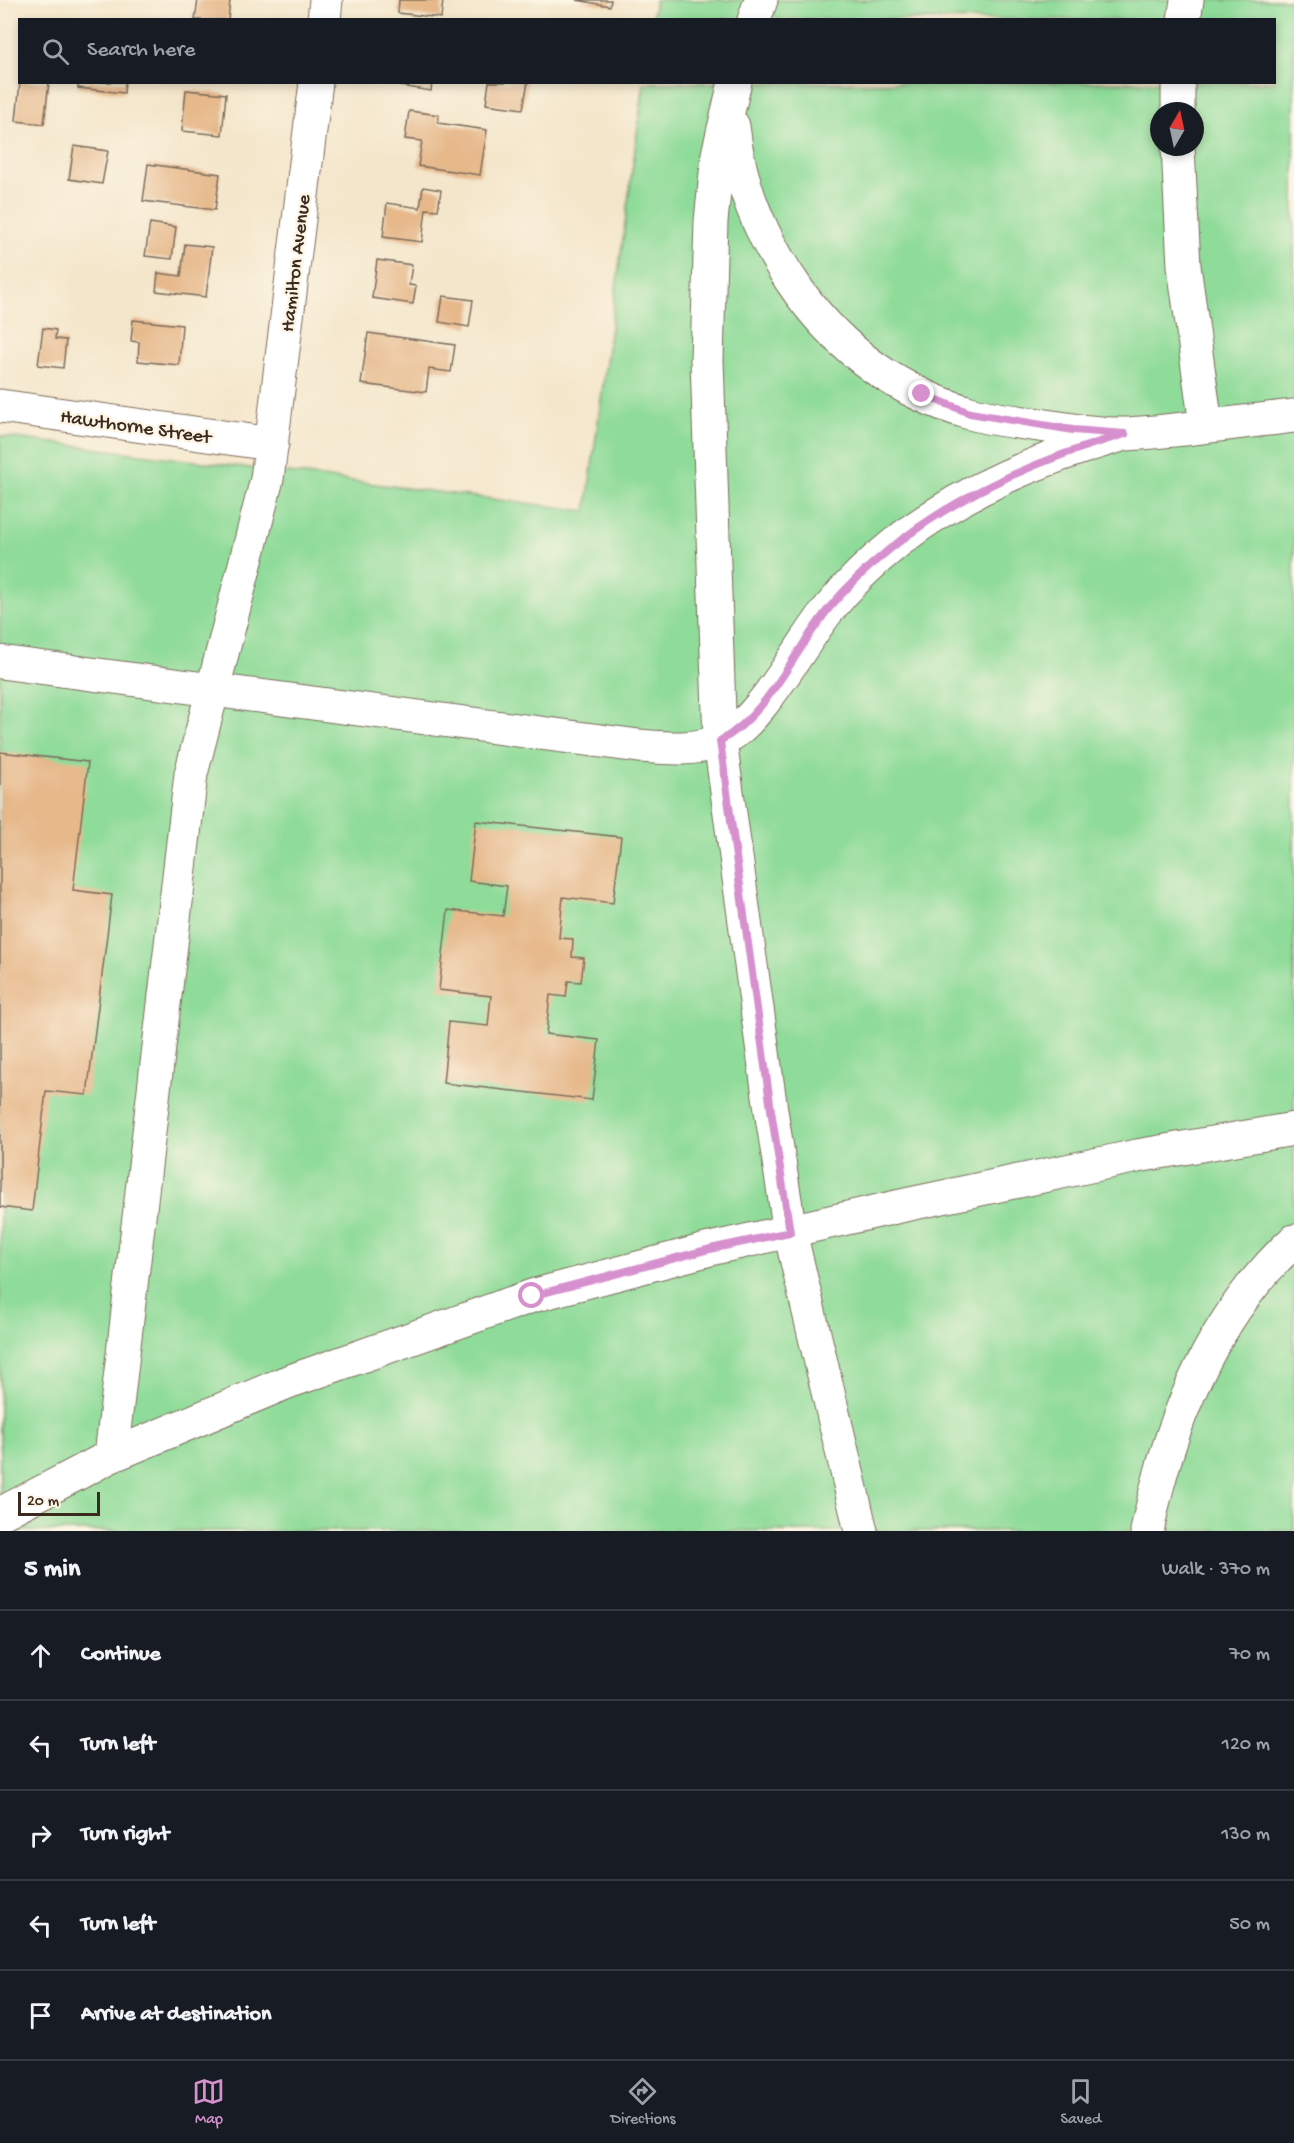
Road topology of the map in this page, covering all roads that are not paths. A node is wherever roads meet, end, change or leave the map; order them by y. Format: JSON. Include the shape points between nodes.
{"nodes":[{"id":1,"x":326,"y":0,"type":"edge"},
{"id":2,"x":761,"y":0,"type":"edge"},
{"id":3,"x":1186,"y":0,"type":"edge"},
{"id":4,"x":324,"y":18,"type":"edge"},
{"id":5,"x":755,"y":18,"type":"edge"},
{"id":6,"x":1184,"y":18,"type":"edge"},
{"id":7,"x":316,"y":84,"type":"edge"},
{"id":8,"x":1178,"y":84,"type":"edge"},
{"id":9,"x":733,"y":90,"type":"edge"},
{"id":10,"x":1178,"y":102,"type":"edge"},
{"id":11,"x":1178,"y":156,"type":"edge"},
{"id":12,"x":0,"y":406,"type":"edge"},
{"id":13,"x":1294,"y":416,"type":"edge"},
{"id":14,"x":1206,"y":425,"type":"junction"},
{"id":15,"x":1125,"y":434,"type":"junction"},
{"id":16,"x":272,"y":444,"type":"junction"},
{"id":17,"x":0,"y":662,"type":"edge"},
{"id":18,"x":211,"y":690,"type":"junction"},
{"id":19,"x":720,"y":741,"type":"junction"},
{"id":20,"x":1294,"y":1130,"type":"edge"},
{"id":21,"x":790,"y":1232,"type":"junction"},
{"id":22,"x":1294,"y":1241,"type":"edge"},
{"id":23,"x":111,"y":1456,"type":"junction"},
{"id":24,"x":0,"y":1514,"type":"edge"},
{"id":25,"x":861,"y":1531,"type":"edge"},
{"id":26,"x":1147,"y":1531,"type":"edge"}],
"edges":[{"from":1,"to":4,"type":"street"},
{"from":2,"to":5,"type":"street"},
{"from":3,"to":6,"type":"street"},
{"from":7,"to":16,"type":"street","name":"Hamilton Avenue"},
{"from":8,"to":10,"type":"street"},
{"from":9,"to":15,"type":"street","via":[[736,157],[750,205],[786,275],[840,342],[878,371],[970,413],[1073,430]]},
{"from":9,"to":19,"type":"street","via":[[718,154],[711,221],[707,360]]},
{"from":11,"to":14,"type":"street","via":[[1184,266]]},
{"from":12,"to":16,"type":"street","name":"Hawthorne Street"},
{"from":13,"to":14,"type":"street"},
{"from":14,"to":15,"type":"street"},
{"from":15,"to":19,"type":"street","via":[[1074,449],[978,489],[897,543],[830,608],[743,725]]},
{"from":16,"to":18,"type":"street","name":"Hamilton Avenue","via":[[267,479]]},
{"from":17,"to":18,"type":"street"},
{"from":18,"to":19,"type":"street","via":[[639,746],[671,748]]},
{"from":18,"to":23,"type":"street","name":"Hamilton Avenue","via":[[191,774]]},
{"from":19,"to":21,"type":"street"},
{"from":20,"to":21,"type":"street","via":[[1137,1156]]},
{"from":21,"to":23,"type":"street","via":[[710,1249],[521,1300],[285,1383]]},
{"from":21,"to":25,"type":"street"},
{"from":22,"to":26,"type":"street","via":[[1270,1263],[1237,1304],[1195,1376],[1172,1432],[1155,1487]]},
{"from":23,"to":24,"type":"street"}]}
